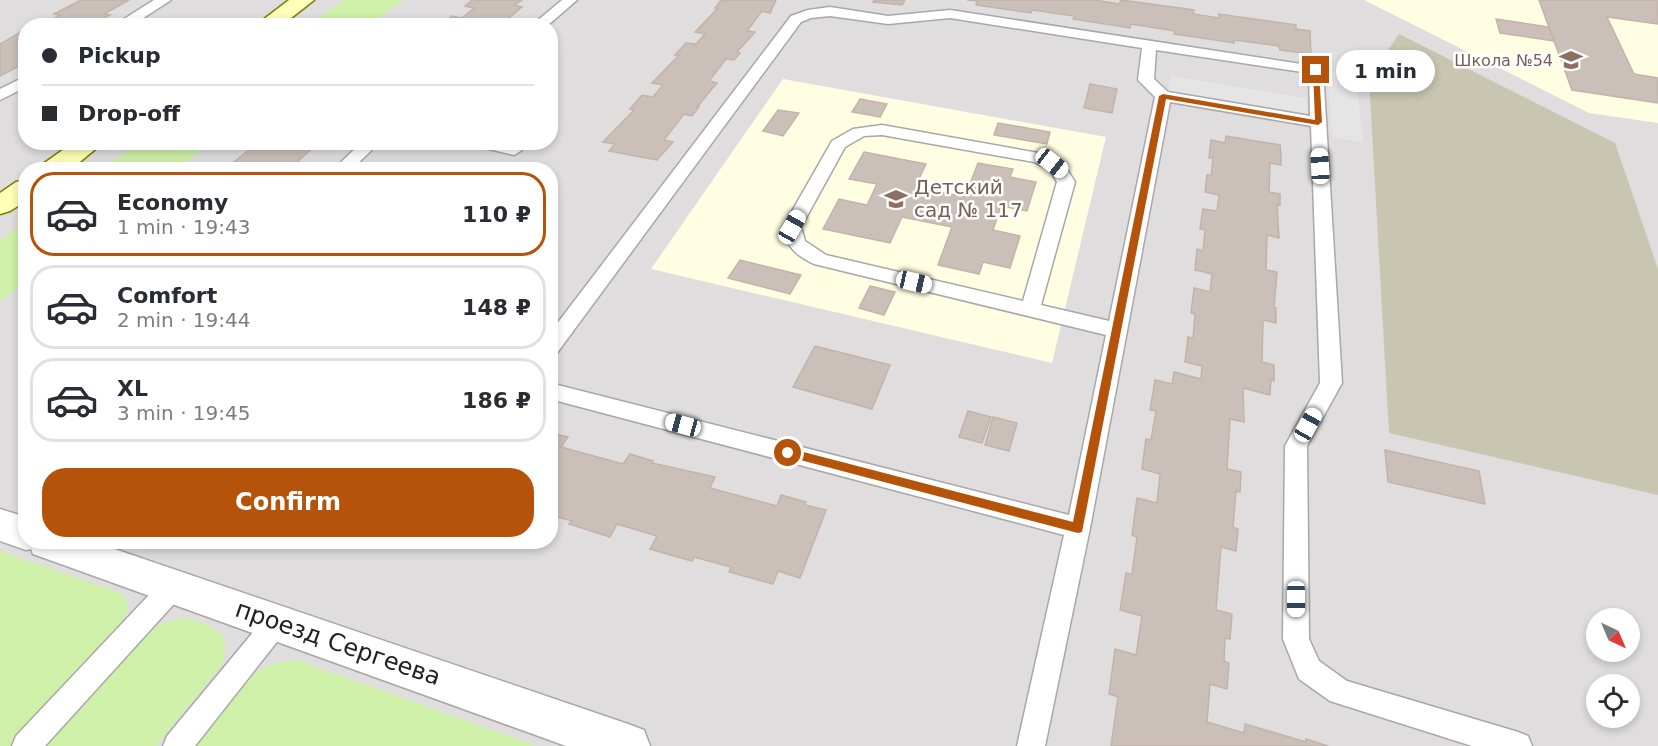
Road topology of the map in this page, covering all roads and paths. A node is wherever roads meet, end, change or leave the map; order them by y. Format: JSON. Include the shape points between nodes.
{"nodes":[{"id":1,"x":164,"y":0,"type":"edge"},
{"id":2,"x":303,"y":0,"type":"edge"},
{"id":3,"x":570,"y":0,"type":"edge"},
{"id":4,"x":134,"y":18,"type":"edge"},
{"id":5,"x":277,"y":18,"type":"edge"},
{"id":6,"x":548,"y":18,"type":"edge"},
{"id":7,"x":1149,"y":45,"type":"junction"},
{"id":8,"x":18,"y":85,"type":"edge"},
{"id":9,"x":0,"y":95,"type":"edge"},
{"id":10,"x":1163,"y":96,"type":"junction"},
{"id":11,"x":1318,"y":122,"type":"junction"},
{"id":12,"x":81,"y":150,"type":"edge"},
{"id":13,"x":363,"y":150,"type":"edge"},
{"id":14,"x":63,"y":162,"type":"edge"},
{"id":15,"x":350,"y":162,"type":"edge"},
{"id":16,"x":18,"y":193,"type":"edge"},
{"id":17,"x":0,"y":205,"type":"edge"},
{"id":18,"x":1030,"y":310,"type":"junction"},
{"id":19,"x":1117,"y":330,"type":"junction"},
{"id":20,"x":558,"y":337,"type":"edge"},
{"id":21,"x":558,"y":393,"type":"edge"},
{"id":22,"x":0,"y":525,"type":"edge"},
{"id":23,"x":1078,"y":528,"type":"junction"},
{"id":24,"x":18,"y":531,"type":"edge"},
{"id":25,"x":67,"y":549,"type":"edge"},
{"id":26,"x":174,"y":586,"type":"junction"},
{"id":27,"x":278,"y":621,"type":"junction"},
{"id":28,"x":26,"y":746,"type":"edge"},
{"id":29,"x":177,"y":746,"type":"edge"},
{"id":30,"x":628,"y":746,"type":"edge"},
{"id":31,"x":1031,"y":746,"type":"edge"},
{"id":32,"x":1518,"y":746,"type":"edge"}],
"edges":[{"from":1,"to":4,"type":"lane"},
{"from":2,"to":5,"type":"main road"},
{"from":3,"to":6,"type":"lane"},
{"from":7,"to":10,"type":"lane","via":[[1146,80]]},
{"from":7,"to":11,"type":"lane","via":[[1316,70]]},
{"from":7,"to":20,"type":"lane","via":[[950,14],[891,20],[811,12],[796,20]]},
{"from":8,"to":9,"type":"lane"},
{"from":10,"to":11,"type":"lane"},
{"from":10,"to":19,"type":"lane"},
{"from":11,"to":32,"type":"lane","via":[[1331,383],[1296,446],[1296,639],[1309,670],[1341,692]]},
{"from":12,"to":14,"type":"main road"},
{"from":13,"to":15,"type":"lane"},
{"from":16,"to":17,"type":"main road"},
{"from":18,"to":18,"type":"lane","via":[[822,260],[803,252],[793,241],[792,227],[838,144],[862,130],[882,130],[1038,158],[1064,172],[1066,182]]},
{"from":18,"to":19,"type":"lane"},
{"from":19,"to":23,"type":"lane"},
{"from":21,"to":23,"type":"lane"},
{"from":22,"to":24,"type":"street"},
{"from":23,"to":31,"type":"lane"},
{"from":25,"to":26,"type":"street","name":"проезд Сергеева"},
{"from":26,"to":27,"type":"street","name":"проезд Сергеева"},
{"from":26,"to":28,"type":"lane"},
{"from":27,"to":29,"type":"lane"},
{"from":27,"to":30,"type":"street","name":"проезд Сергеева"}]}
